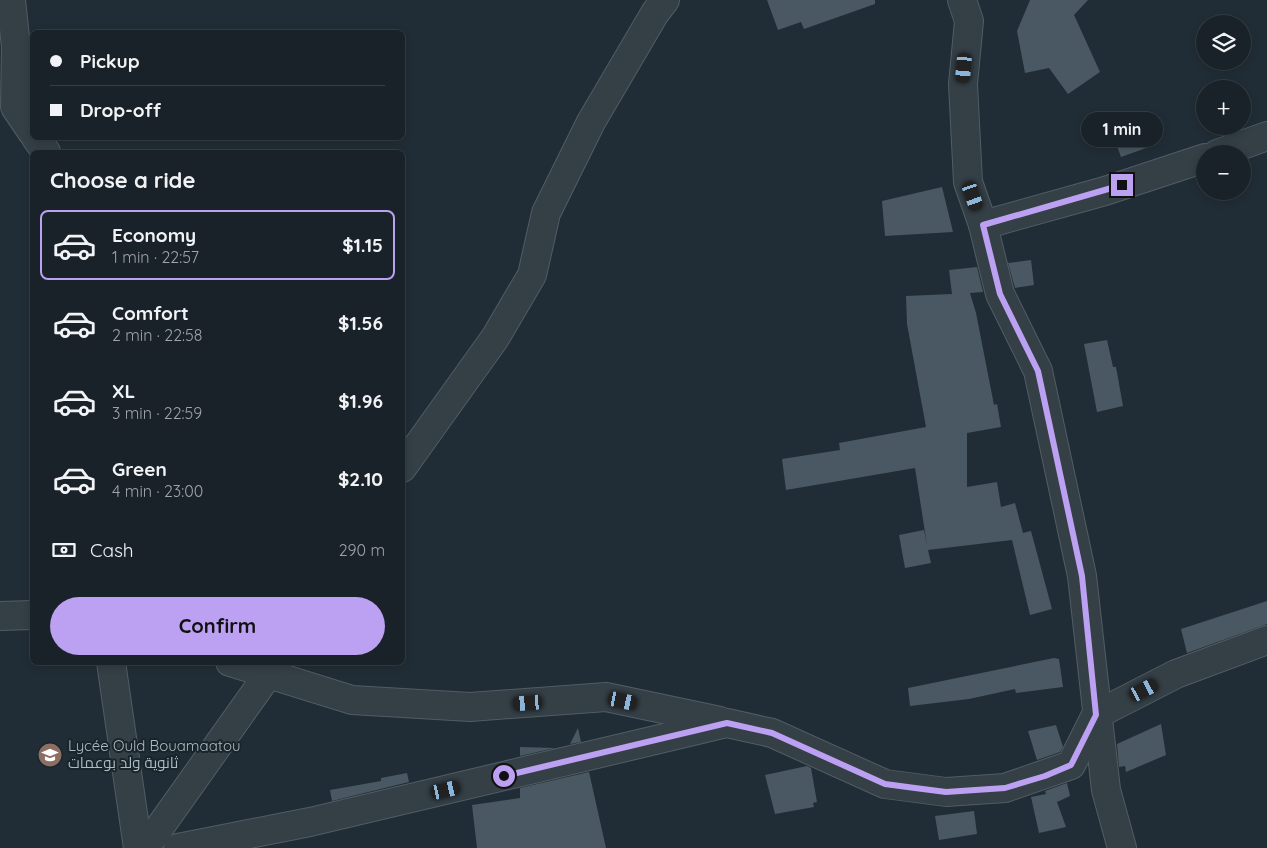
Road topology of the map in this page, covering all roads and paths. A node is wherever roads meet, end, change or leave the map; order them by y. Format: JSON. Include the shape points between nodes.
{"nodes":[{"id":1,"x":11,"y":0,"type":"edge"},
{"id":2,"x":665,"y":0,"type":"edge"},
{"id":3,"x":962,"y":0,"type":"edge"},
{"id":4,"x":30,"y":129,"type":"edge"},
{"id":5,"x":1267,"y":136,"type":"edge"},
{"id":6,"x":1242,"y":145,"type":"edge"},
{"id":7,"x":1196,"y":161,"type":"edge"},
{"id":8,"x":983,"y":225,"type":"junction"},
{"id":9,"x":405,"y":464,"type":"edge"},
{"id":10,"x":30,"y":615,"type":"edge"},
{"id":11,"x":0,"y":616,"type":"edge"},
{"id":12,"x":1267,"y":640,"type":"edge"},
{"id":13,"x":111,"y":665,"type":"edge"},
{"id":14,"x":248,"y":665,"type":"edge"},
{"id":15,"x":273,"y":669,"type":"edge"},
{"id":16,"x":1096,"y":715,"type":"junction"},
{"id":17,"x":727,"y":723,"type":"junction"},
{"id":18,"x":138,"y":848,"type":"edge"},
{"id":19,"x":145,"y":848,"type":"edge"},
{"id":20,"x":178,"y":848,"type":"edge"},
{"id":21,"x":1122,"y":848,"type":"edge"}],
"edges":[{"from":1,"to":4,"type":"street","via":[[16,46],[15,107]]},
{"from":2,"to":9,"type":"street","via":[[591,122],[546,213],[532,275],[495,338]]},
{"from":3,"to":8,"type":"street","via":[[969,20],[963,84],[968,182]]},
{"from":5,"to":6,"type":"street"},
{"from":7,"to":8,"type":"street","via":[[1105,191]]},
{"from":8,"to":16,"type":"street","via":[[1000,294],[1038,371],[1082,576]]},
{"from":10,"to":11,"type":"street"},
{"from":12,"to":16,"type":"street","via":[[1176,674]]},
{"from":13,"to":18,"type":"street"},
{"from":14,"to":15,"type":"street"},
{"from":15,"to":17,"type":"street","via":[[352,700],[470,707],[606,697]]},
{"from":15,"to":19,"type":"street"},
{"from":16,"to":17,"type":"street","via":[[1071,765],[1005,788],[946,792],[885,784],[772,733]]},
{"from":16,"to":21,"type":"street","via":[[1106,790]]},
{"from":17,"to":20,"type":"street","via":[[310,822]]}]}
